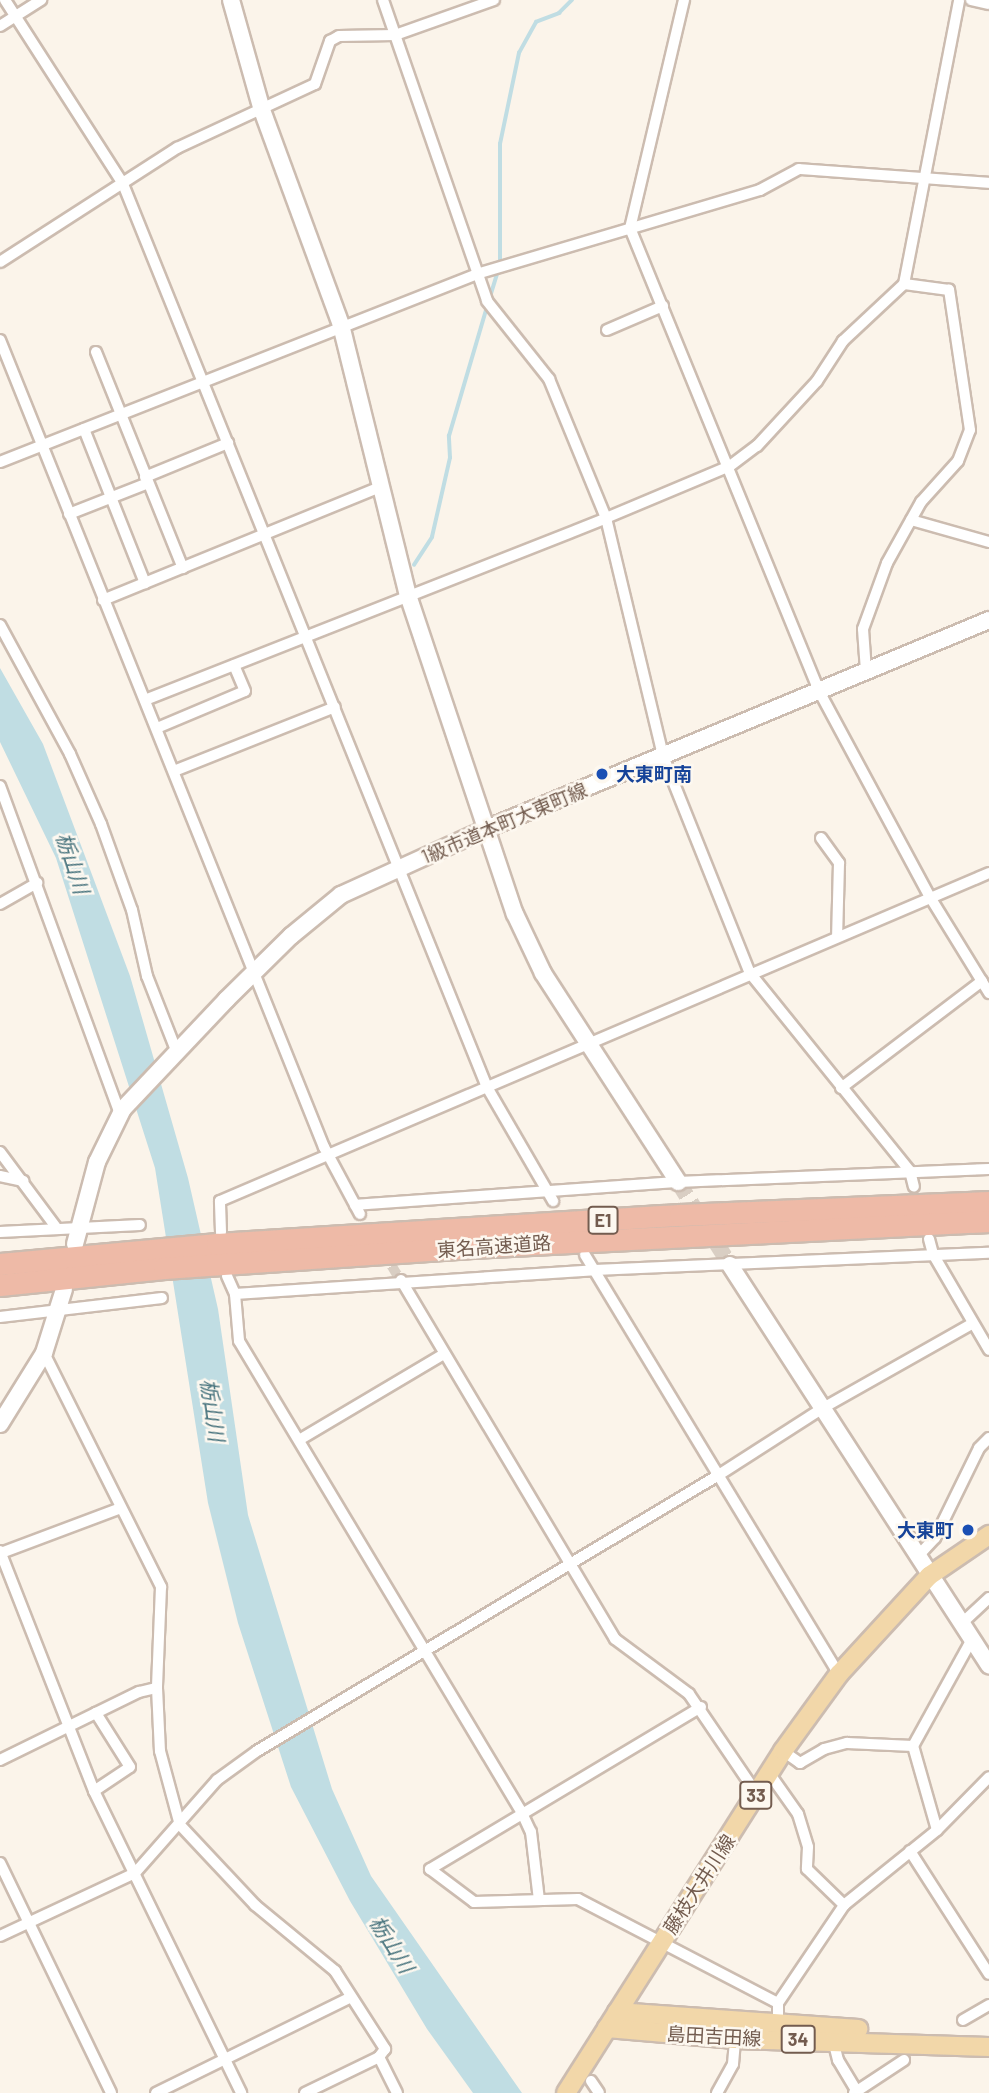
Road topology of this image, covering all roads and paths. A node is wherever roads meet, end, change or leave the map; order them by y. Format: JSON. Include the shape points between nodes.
{"nodes":[{"id":1,"x":5,"y":0,"type":"edge"},
{"id":2,"x":41,"y":0,"type":"edge"},
{"id":3,"x":231,"y":0,"type":"edge"},
{"id":4,"x":383,"y":0,"type":"edge"},
{"id":5,"x":494,"y":0,"type":"edge"},
{"id":6,"x":684,"y":0,"type":"edge"},
{"id":7,"x":958,"y":0,"type":"edge"},
{"id":8,"x":971,"y":0,"type":"edge"},
{"id":9,"x":989,"y":4,"type":"edge"},
{"id":10,"x":15,"y":16,"type":"junction"},
{"id":11,"x":0,"y":26,"type":"edge"},
{"id":12,"x":395,"y":35,"type":"junction"},
{"id":13,"x":262,"y":110,"type":"junction"},
{"id":14,"x":922,"y":181,"type":"junction"},
{"id":15,"x":989,"y":183,"type":"edge"},
{"id":16,"x":123,"y":184,"type":"junction"},
{"id":17,"x":630,"y":228,"type":"junction"},
{"id":18,"x":0,"y":262,"type":"edge"},
{"id":19,"x":480,"y":273,"type":"junction"},
{"id":20,"x":904,"y":284,"type":"junction"},
{"id":21,"x":663,"y":306,"type":"junction"},
{"id":22,"x":341,"y":325,"type":"junction"},
{"id":23,"x":607,"y":330,"type":"dead end"},
{"id":24,"x":0,"y":340,"type":"edge"},
{"id":25,"x":96,"y":352,"type":"dead end"},
{"id":26,"x":202,"y":381,"type":"junction"},
{"id":27,"x":119,"y":414,"type":"junction"},
{"id":28,"x":83,"y":429,"type":"junction"},
{"id":29,"x":228,"y":443,"type":"junction"},
{"id":30,"x":41,"y":446,"type":"junction"},
{"id":31,"x":0,"y":462,"type":"edge"},
{"id":32,"x":730,"y":466,"type":"junction"},
{"id":33,"x":146,"y":480,"type":"junction"},
{"id":34,"x":380,"y":487,"type":"junction"},
{"id":35,"x":111,"y":497,"type":"junction"},
{"id":36,"x":69,"y":514,"type":"junction"},
{"id":37,"x":606,"y":518,"type":"junction"},
{"id":38,"x":911,"y":520,"type":"junction"},
{"id":39,"x":266,"y":535,"type":"junction"},
{"id":40,"x":989,"y":542,"type":"edge"},
{"id":41,"x":183,"y":568,"type":"junction"},
{"id":42,"x":145,"y":583,"type":"junction"},
{"id":43,"x":408,"y":595,"type":"junction"},
{"id":44,"x":103,"y":600,"type":"junction"},
{"id":45,"x":989,"y":620,"type":"edge"},
{"id":46,"x":0,"y":625,"type":"edge"},
{"id":47,"x":307,"y":637,"type":"junction"},
{"id":48,"x":234,"y":665,"type":"junction"},
{"id":49,"x":866,"y":671,"type":"junction"},
{"id":50,"x":819,"y":691,"type":"junction"},
{"id":51,"x":145,"y":700,"type":"junction"},
{"id":52,"x":335,"y":707,"type":"junction"},
{"id":53,"x":157,"y":728,"type":"junction"},
{"id":54,"x":663,"y":756,"type":"junction"},
{"id":55,"x":174,"y":771,"type":"junction"},
{"id":56,"x":0,"y":786,"type":"edge"},
{"id":57,"x":486,"y":829,"type":"junction"},
{"id":58,"x":821,"y":838,"type":"dead end"},
{"id":59,"x":399,"y":866,"type":"junction"},
{"id":60,"x":989,"y":873,"type":"edge"},
{"id":61,"x":37,"y":883,"type":"junction"},
{"id":62,"x":930,"y":897,"type":"junction"},
{"id":63,"x":0,"y":904,"type":"edge"},
{"id":64,"x":836,"y":937,"type":"junction"},
{"id":65,"x":254,"y":973,"type":"junction"},
{"id":66,"x":750,"y":974,"type":"junction"},
{"id":67,"x":982,"y":981,"type":"junction"},
{"id":68,"x":989,"y":993,"type":"edge"},
{"id":69,"x":587,"y":1043,"type":"junction"},
{"id":70,"x":175,"y":1052,"type":"junction"},
{"id":71,"x":487,"y":1087,"type":"junction"},
{"id":72,"x":841,"y":1088,"type":"junction"},
{"id":73,"x":122,"y":1112,"type":"junction"},
{"id":74,"x":0,"y":1152,"type":"edge"},
{"id":75,"x":326,"y":1152,"type":"junction"},
{"id":76,"x":989,"y":1169,"type":"edge"},
{"id":77,"x":910,"y":1171,"type":"junction"},
{"id":78,"x":0,"y":1176,"type":"edge"},
{"id":79,"x":23,"y":1181,"type":"junction"},
{"id":80,"x":678,"y":1182,"type":"junction"},
{"id":81,"x":914,"y":1187,"type":"dead end"},
{"id":82,"x":550,"y":1195,"type":"junction"},
{"id":83,"x":989,"y":1202,"type":"edge"},
{"id":84,"x":989,"y":1221,"type":"edge"},
{"id":85,"x":140,"y":1225,"type":"dead end"},
{"id":86,"x":80,"y":1226,"type":"junction"},
{"id":87,"x":56,"y":1227,"type":"junction"},
{"id":88,"x":0,"y":1233,"type":"edge"},
{"id":89,"x":929,"y":1239,"type":"dead end"},
{"id":90,"x":75,"y":1244,"type":"dead end"},
{"id":91,"x":221,"y":1254,"type":"junction"},
{"id":92,"x":933,"y":1254,"type":"junction"},
{"id":93,"x":989,"y":1254,"type":"edge"},
{"id":94,"x":585,"y":1255,"type":"dead end"},
{"id":95,"x":162,"y":1259,"type":"junction"},
{"id":96,"x":0,"y":1264,"type":"edge"},
{"id":97,"x":730,"y":1265,"type":"junction"},
{"id":98,"x":594,"y":1270,"type":"junction"},
{"id":99,"x":401,"y":1280,"type":"junction"},
{"id":100,"x":0,"y":1285,"type":"edge"},
{"id":101,"x":65,"y":1289,"type":"dead end"},
{"id":102,"x":235,"y":1294,"type":"junction"},
{"id":103,"x":162,"y":1298,"type":"dead end"},
{"id":104,"x":59,"y":1310,"type":"junction"},
{"id":105,"x":0,"y":1317,"type":"edge"},
{"id":106,"x":973,"y":1323,"type":"junction"},
{"id":107,"x":989,"y":1350,"type":"edge"},
{"id":108,"x":44,"y":1353,"type":"junction"},
{"id":109,"x":444,"y":1354,"type":"junction"},
{"id":110,"x":823,"y":1408,"type":"junction"},
{"id":111,"x":0,"y":1424,"type":"edge"},
{"id":112,"x":989,"y":1438,"type":"edge"},
{"id":113,"x":299,"y":1440,"type":"junction"},
{"id":114,"x":717,"y":1476,"type":"junction"},
{"id":115,"x":121,"y":1508,"type":"junction"},
{"id":116,"x":989,"y":1535,"type":"edge"},
{"id":117,"x":1,"y":1552,"type":"edge"},
{"id":118,"x":918,"y":1556,"type":"junction"},
{"id":119,"x":569,"y":1565,"type":"junction"},
{"id":120,"x":929,"y":1576,"type":"junction"},
{"id":121,"x":989,"y":1598,"type":"edge"},
{"id":122,"x":961,"y":1624,"type":"junction"},
{"id":123,"x":972,"y":1639,"type":"junction"},
{"id":124,"x":425,"y":1653,"type":"junction"},
{"id":125,"x":989,"y":1665,"type":"edge"},
{"id":126,"x":839,"y":1674,"type":"junction"},
{"id":127,"x":157,"y":1688,"type":"junction"},
{"id":128,"x":701,"y":1707,"type":"junction"},
{"id":129,"x":96,"y":1713,"type":"junction"},
{"id":130,"x":68,"y":1726,"type":"junction"},
{"id":131,"x":914,"y":1746,"type":"junction"},
{"id":132,"x":783,"y":1751,"type":"junction"},
{"id":133,"x":0,"y":1760,"type":"edge"},
{"id":134,"x":769,"y":1773,"type":"junction"},
{"id":135,"x":989,"y":1777,"type":"edge"},
{"id":136,"x":94,"y":1791,"type":"junction"},
{"id":137,"x":757,"y":1794,"type":"junction"},
{"id":138,"x":522,"y":1813,"type":"junction"},
{"id":139,"x":180,"y":1825,"type":"junction"},
{"id":140,"x":937,"y":1830,"type":"junction"},
{"id":141,"x":910,"y":1851,"type":"junction"},
{"id":142,"x":0,"y":1863,"type":"edge"},
{"id":143,"x":135,"y":1873,"type":"junction"},
{"id":144,"x":539,"y":1900,"type":"junction"},
{"id":145,"x":844,"y":1906,"type":"junction"},
{"id":146,"x":28,"y":1922,"type":"junction"},
{"id":147,"x":0,"y":1936,"type":"edge"},
{"id":148,"x":662,"y":1941,"type":"junction"},
{"id":149,"x":989,"y":1974,"type":"edge"},
{"id":150,"x":351,"y":1997,"type":"junction"},
{"id":151,"x":778,"y":2003,"type":"junction"},
{"id":152,"x":989,"y":2005,"type":"edge"},
{"id":153,"x":617,"y":2012,"type":"junction"},
{"id":154,"x":963,"y":2020,"type":"dead end"},
{"id":155,"x":778,"y":2024,"type":"junction"},
{"id":156,"x":607,"y":2028,"type":"junction"},
{"id":157,"x":989,"y":2037,"type":"edge"},
{"id":158,"x":734,"y":2039,"type":"junction"},
{"id":159,"x":833,"y":2040,"type":"junction"},
{"id":160,"x":989,"y":2048,"type":"edge"},
{"id":161,"x":379,"y":2057,"type":"junction"},
{"id":162,"x":225,"y":2060,"type":"junction"},
{"id":163,"x":904,"y":2060,"type":"dead end"},
{"id":164,"x":591,"y":2081,"type":"dead end"},
{"id":165,"x":857,"y":2092,"type":"edge"},
{"id":166,"x":111,"y":2093,"type":"edge"},
{"id":167,"x":156,"y":2093,"type":"edge"},
{"id":168,"x":242,"y":2093,"type":"edge"},
{"id":169,"x":305,"y":2093,"type":"edge"},
{"id":170,"x":397,"y":2093,"type":"edge"},
{"id":171,"x":566,"y":2093,"type":"edge"},
{"id":172,"x":599,"y":2093,"type":"edge"},
{"id":173,"x":717,"y":2093,"type":"edge"}],
"edges":[{"from":1,"to":10,"type":"street"},
{"from":2,"to":10,"type":"street"},
{"from":3,"to":13,"type":"street"},
{"from":4,"to":12,"type":"street"},
{"from":5,"to":12,"type":"street"},
{"from":6,"to":17,"type":"street"},
{"from":7,"to":14,"type":"street"},
{"from":8,"to":9,"type":"street"},
{"from":10,"to":11,"type":"street"},
{"from":10,"to":16,"type":"street"},
{"from":12,"to":13,"type":"street","via":[[339,36],[330,41],[315,84]]},
{"from":12,"to":19,"type":"street"},
{"from":13,"to":16,"type":"street","via":[[177,148]]},
{"from":13,"to":22,"type":"street"},
{"from":14,"to":15,"type":"street"},
{"from":14,"to":17,"type":"street","via":[[799,169],[760,190]]},
{"from":14,"to":20,"type":"street"},
{"from":16,"to":18,"type":"street"},
{"from":16,"to":26,"type":"street"},
{"from":17,"to":19,"type":"street"},
{"from":17,"to":21,"type":"street"},
{"from":19,"to":22,"type":"street"},
{"from":19,"to":37,"type":"street","via":[[488,301],[549,379]]},
{"from":20,"to":32,"type":"street","via":[[844,341],[778,426]]},
{"from":20,"to":38,"type":"street","via":[[949,290],[970,430],[958,461]]},
{"from":21,"to":23,"type":"street"},
{"from":21,"to":32,"type":"street"},
{"from":22,"to":26,"type":"street"},
{"from":22,"to":34,"type":"street"},
{"from":24,"to":30,"type":"street"},
{"from":25,"to":27,"type":"street"},
{"from":26,"to":27,"type":"street"},
{"from":26,"to":29,"type":"street"},
{"from":27,"to":28,"type":"street"},
{"from":27,"to":33,"type":"street"},
{"from":28,"to":30,"type":"street"},
{"from":28,"to":35,"type":"street"},
{"from":29,"to":33,"type":"street"},
{"from":29,"to":39,"type":"street"},
{"from":30,"to":31,"type":"street"},
{"from":30,"to":36,"type":"street"},
{"from":32,"to":37,"type":"street"},
{"from":32,"to":50,"type":"street"},
{"from":33,"to":35,"type":"street"},
{"from":33,"to":41,"type":"street"},
{"from":34,"to":39,"type":"street"},
{"from":34,"to":43,"type":"street"},
{"from":35,"to":36,"type":"street"},
{"from":35,"to":42,"type":"street"},
{"from":36,"to":44,"type":"street"},
{"from":37,"to":43,"type":"street"},
{"from":37,"to":54,"type":"street"},
{"from":38,"to":40,"type":"street"},
{"from":38,"to":49,"type":"street","via":[[887,563],[869,611],[862,645]]},
{"from":39,"to":41,"type":"street"},
{"from":39,"to":47,"type":"street"},
{"from":41,"to":42,"type":"street"},
{"from":42,"to":44,"type":"street"},
{"from":43,"to":47,"type":"street"},
{"from":43,"to":57,"type":"street"},
{"from":44,"to":51,"type":"street"},
{"from":45,"to":49,"type":"street","name":"1級市道本町大東町線"},
{"from":46,"to":70,"type":"street","via":[[71,754],[101,824]]},
{"from":47,"to":48,"type":"street"},
{"from":47,"to":52,"type":"street"},
{"from":48,"to":51,"type":"street"},
{"from":48,"to":53,"type":"street","via":[[245,691]]},
{"from":49,"to":50,"type":"street","name":"1級市道本町大東町線"},
{"from":50,"to":54,"type":"street","name":"1級市道本町大東町線"},
{"from":50,"to":62,"type":"street"},
{"from":51,"to":53,"type":"street"},
{"from":52,"to":55,"type":"street"},
{"from":52,"to":59,"type":"street"},
{"from":53,"to":55,"type":"street"},
{"from":54,"to":57,"type":"street","name":"1級市道本町大東町線"},
{"from":54,"to":66,"type":"street"},
{"from":55,"to":65,"type":"street"},
{"from":56,"to":61,"type":"street"},
{"from":57,"to":59,"type":"street","name":"1級市道本町大東町線"},
{"from":57,"to":69,"type":"street","via":[[527,945]]},
{"from":58,"to":64,"type":"street","via":[[839,863]]},
{"from":59,"to":65,"type":"street","name":"1級市道本町大東町線","via":[[322,909]]},
{"from":59,"to":71,"type":"street"},
{"from":60,"to":62,"type":"street"},
{"from":61,"to":63,"type":"street"},
{"from":61,"to":73,"type":"street"},
{"from":62,"to":64,"type":"street"},
{"from":62,"to":67,"type":"street"},
{"from":64,"to":66,"type":"street"},
{"from":65,"to":70,"type":"street","name":"1級市道本町大東町線"},
{"from":65,"to":75,"type":"street"},
{"from":66,"to":69,"type":"street"},
{"from":66,"to":72,"type":"street"},
{"from":67,"to":68,"type":"street"},
{"from":67,"to":72,"type":"street"},
{"from":69,"to":71,"type":"street"},
{"from":69,"to":80,"type":"street"},
{"from":70,"to":73,"type":"street","name":"1級市道本町大東町線"},
{"from":71,"to":75,"type":"street"},
{"from":71,"to":82,"type":"street"},
{"from":72,"to":77,"type":"street"},
{"from":73,"to":86,"type":"street","name":"1級市道本町大東町線","via":[[97,1162]]},
{"from":74,"to":79,"type":"street"},
{"from":75,"to":82,"type":"street","via":[[357,1209]]},
{"from":75,"to":91,"type":"street","via":[[220,1201]]},
{"from":76,"to":77,"type":"street"},
{"from":77,"to":80,"type":"street"},
{"from":77,"to":81,"type":"street"},
{"from":78,"to":79,"type":"street"},
{"from":79,"to":87,"type":"street"},
{"from":80,"to":82,"type":"street"},
{"from":83,"to":91,"type":"highway","name":"東名高速道路","number":"E1","via":[[667,1216]]},
{"from":84,"to":91,"type":"highway","name":"東名高速道路","number":"E1"},
{"from":85,"to":86,"type":"street"},
{"from":86,"to":87,"type":"street"},
{"from":86,"to":90,"type":"street","name":"1級市道本町大東町線"},
{"from":87,"to":88,"type":"street"},
{"from":89,"to":92,"type":"street"},
{"from":91,"to":95,"type":"highway","name":"東名高速道路","number":"E1"},
{"from":91,"to":102,"type":"street"},
{"from":92,"to":93,"type":"street"},
{"from":92,"to":97,"type":"street"},
{"from":92,"to":106,"type":"street"},
{"from":94,"to":98,"type":"street"},
{"from":95,"to":96,"type":"highway","name":"東名高速道路","number":"E1"},
{"from":95,"to":100,"type":"highway","name":"東名高速道路","number":"E1"},
{"from":97,"to":98,"type":"street"},
{"from":97,"to":110,"type":"street"},
{"from":98,"to":99,"type":"street"},
{"from":98,"to":114,"type":"street"},
{"from":99,"to":102,"type":"street"},
{"from":99,"to":109,"type":"street"},
{"from":101,"to":104,"type":"street"},
{"from":102,"to":113,"type":"street","via":[[239,1341]]},
{"from":103,"to":104,"type":"street"},
{"from":104,"to":105,"type":"street"},
{"from":104,"to":108,"type":"street"},
{"from":106,"to":107,"type":"street"},
{"from":106,"to":110,"type":"street"},
{"from":108,"to":111,"type":"street"},
{"from":108,"to":115,"type":"street"},
{"from":109,"to":113,"type":"street"},
{"from":109,"to":119,"type":"street"},
{"from":110,"to":114,"type":"street"},
{"from":110,"to":118,"type":"street"},
{"from":112,"to":118,"type":"street","via":[[979,1448],[935,1538]]},
{"from":113,"to":124,"type":"street"},
{"from":114,"to":119,"type":"street"},
{"from":114,"to":126,"type":"street"},
{"from":115,"to":117,"type":"street"},
{"from":115,"to":127,"type":"street","via":[[161,1587]]},
{"from":116,"to":120,"type":"main road","name":"藤枝大井川線","number":"33"},
{"from":117,"to":130,"type":"street"},
{"from":118,"to":120,"type":"street"},
{"from":119,"to":124,"type":"street"},
{"from":119,"to":128,"type":"street","via":[[615,1639]]},
{"from":120,"to":122,"type":"street"},
{"from":120,"to":126,"type":"main road","name":"藤枝大井川線","number":"33"},
{"from":121,"to":122,"type":"street"},
{"from":122,"to":123,"type":"street"},
{"from":123,"to":125,"type":"street"},
{"from":123,"to":131,"type":"street"},
{"from":124,"to":138,"type":"street"},
{"from":124,"to":139,"type":"street","via":[[257,1751],[217,1780]]},
{"from":126,"to":132,"type":"main road","name":"藤枝大井川線","number":"33"},
{"from":127,"to":129,"type":"street"},
{"from":127,"to":139,"type":"street","via":[[160,1751]]},
{"from":128,"to":137,"type":"street"},
{"from":128,"to":138,"type":"street"},
{"from":129,"to":130,"type":"street"},
{"from":129,"to":136,"type":"street","via":[[130,1767]]},
{"from":130,"to":133,"type":"street"},
{"from":130,"to":136,"type":"street"},
{"from":131,"to":132,"type":"street","via":[[847,1743],[800,1763]]},
{"from":131,"to":140,"type":"street"},
{"from":132,"to":134,"type":"main road","name":"藤枝大井川線","number":"33"},
{"from":134,"to":137,"type":"main road","name":"藤枝大井川線","number":"33"},
{"from":134,"to":145,"type":"street","via":[[798,1814],[808,1847],[807,1869]]},
{"from":135,"to":140,"type":"street"},
{"from":136,"to":143,"type":"street"},
{"from":137,"to":148,"type":"main road","name":"藤枝大井川線","number":"33"},
{"from":138,"to":144,"type":"street","via":[[531,1832]]},
{"from":138,"to":144,"type":"street","via":[[430,1869],[474,1902]]},
{"from":139,"to":143,"type":"street"},
{"from":139,"to":150,"type":"street","via":[[229,1880],[335,1971]]},
{"from":140,"to":141,"type":"street"},
{"from":141,"to":145,"type":"street"},
{"from":141,"to":149,"type":"street"},
{"from":142,"to":146,"type":"street"},
{"from":143,"to":146,"type":"street"},
{"from":143,"to":162,"type":"street"},
{"from":144,"to":148,"type":"street","via":[[578,1899]]},
{"from":145,"to":151,"type":"street"},
{"from":146,"to":147,"type":"street"},
{"from":146,"to":166,"type":"street"},
{"from":148,"to":151,"type":"street"},
{"from":148,"to":153,"type":"main road","name":"藤枝大井川線","number":"33"},
{"from":150,"to":161,"type":"street","via":[[385,2049]]},
{"from":150,"to":162,"type":"street"},
{"from":151,"to":155,"type":"street"},
{"from":152,"to":154,"type":"street"},
{"from":153,"to":155,"type":"main road","name":"島田吉田線","number":"34"},
{"from":153,"to":156,"type":"main road","name":"藤枝大井川線","number":"33"},
{"from":155,"to":157,"type":"main road","name":"島田吉田線","number":"34"},
{"from":156,"to":158,"type":"main road","name":"島田吉田線","number":"34"},
{"from":156,"to":171,"type":"main road","name":"藤枝大井川線","number":"33"},
{"from":158,"to":159,"type":"main road","name":"島田吉田線","number":"34"},
{"from":158,"to":173,"type":"street","via":[[733,2064]]},
{"from":159,"to":160,"type":"main road","name":"島田吉田線","number":"34"},
{"from":159,"to":165,"type":"street","via":[[838,2060]]},
{"from":161,"to":169,"type":"street"},
{"from":161,"to":170,"type":"street"},
{"from":162,"to":167,"type":"street"},
{"from":162,"to":168,"type":"street"},
{"from":163,"to":165,"type":"street"},
{"from":164,"to":172,"type":"street"}]}
